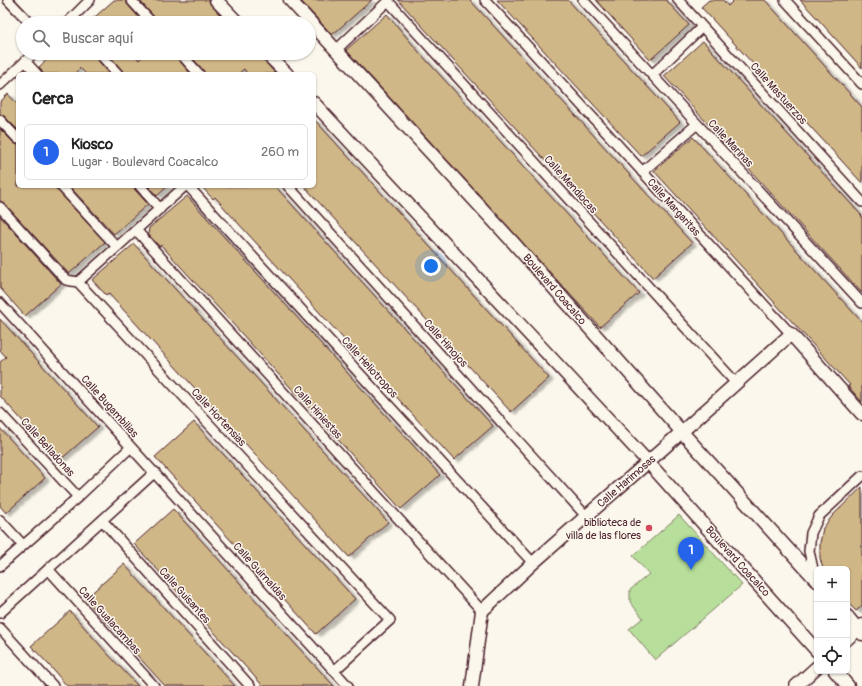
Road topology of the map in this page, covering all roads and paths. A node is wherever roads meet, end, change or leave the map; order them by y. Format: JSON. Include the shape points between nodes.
{"nodes":[{"id":1,"x":8,"y":0,"type":"edge"},
{"id":2,"x":90,"y":0,"type":"edge"},
{"id":3,"x":131,"y":0,"type":"edge"},
{"id":4,"x":216,"y":0,"type":"edge"},
{"id":5,"x":290,"y":0,"type":"edge"},
{"id":6,"x":485,"y":0,"type":"edge"},
{"id":7,"x":583,"y":0,"type":"edge"},
{"id":8,"x":678,"y":0,"type":"edge"},
{"id":9,"x":785,"y":0,"type":"edge"},
{"id":10,"x":384,"y":2,"type":"edge"},
{"id":11,"x":23,"y":16,"type":"edge"},
{"id":12,"x":75,"y":16,"type":"edge"},
{"id":13,"x":146,"y":16,"type":"edge"},
{"id":14,"x":231,"y":16,"type":"edge"},
{"id":15,"x":305,"y":16,"type":"edge"},
{"id":16,"x":702,"y":27,"type":"junction"},
{"id":17,"x":316,"y":28,"type":"edge"},
{"id":18,"x":336,"y":50,"type":"junction"},
{"id":19,"x":105,"y":60,"type":"edge"},
{"id":20,"x":186,"y":60,"type":"edge"},
{"id":21,"x":273,"y":60,"type":"edge"},
{"id":22,"x":25,"y":62,"type":"joint"},
{"id":23,"x":35,"y":72,"type":"edge"},
{"id":24,"x":116,"y":72,"type":"edge"},
{"id":25,"x":197,"y":72,"type":"edge"},
{"id":26,"x":284,"y":72,"type":"edge"},
{"id":27,"x":652,"y":75,"type":"junction"},
{"id":28,"x":862,"y":84,"type":"edge"},
{"id":29,"x":0,"y":85,"type":"edge"},
{"id":30,"x":316,"y":105,"type":"edge"},
{"id":31,"x":0,"y":120,"type":"edge"},
{"id":32,"x":696,"y":124,"type":"junction"},
{"id":33,"x":16,"y":137,"type":"edge"},
{"id":34,"x":642,"y":172,"type":"junction"},
{"id":35,"x":63,"y":188,"type":"edge"},
{"id":36,"x":142,"y":188,"type":"edge"},
{"id":37,"x":183,"y":188,"type":"edge"},
{"id":38,"x":190,"y":188,"type":"edge"},
{"id":39,"x":290,"y":188,"type":"edge"},
{"id":40,"x":862,"y":202,"type":"edge"},
{"id":41,"x":0,"y":207,"type":"edge"},
{"id":42,"x":160,"y":209,"type":"junction"},
{"id":43,"x":136,"y":230,"type":"junction"},
{"id":44,"x":117,"y":247,"type":"junction"},
{"id":45,"x":78,"y":282,"type":"junction"},
{"id":46,"x":0,"y":302,"type":"edge"},
{"id":47,"x":862,"y":303,"type":"edge"},
{"id":48,"x":790,"y":334,"type":"junction"},
{"id":49,"x":736,"y":383,"type":"junction"},
{"id":50,"x":0,"y":413,"type":"edge"},
{"id":51,"x":862,"y":414,"type":"edge"},
{"id":52,"x":681,"y":431,"type":"junction"},
{"id":53,"x":131,"y":447,"type":"junction"},
{"id":54,"x":648,"y":462,"type":"junction"},
{"id":55,"x":155,"y":472,"type":"junction"},
{"id":56,"x":862,"y":476,"type":"edge"},
{"id":57,"x":78,"y":497,"type":"junction"},
{"id":58,"x":586,"y":516,"type":"junction"},
{"id":59,"x":0,"y":520,"type":"edge"},
{"id":60,"x":102,"y":520,"type":"junction"},
{"id":61,"x":23,"y":545,"type":"junction"},
{"id":62,"x":533,"y":563,"type":"junction"},
{"id":63,"x":0,"y":566,"type":"edge"},
{"id":64,"x":48,"y":569,"type":"junction"},
{"id":65,"x":814,"y":571,"type":"edge"},
{"id":66,"x":814,"y":578,"type":"edge"},
{"id":67,"x":482,"y":611,"type":"junction"},
{"id":68,"x":0,"y":613,"type":"edge"},
{"id":69,"x":850,"y":619,"type":"edge"},
{"id":70,"x":0,"y":628,"type":"edge"},
{"id":71,"x":861,"y":629,"type":"edge"},
{"id":72,"x":848,"y":638,"type":"edge"},
{"id":73,"x":814,"y":648,"type":"edge"},
{"id":74,"x":814,"y":670,"type":"edge"},
{"id":75,"x":334,"y":671,"type":"junction"},
{"id":76,"x":838,"y":674,"type":"edge"},
{"id":77,"x":53,"y":686,"type":"edge"},
{"id":78,"x":154,"y":686,"type":"edge"},
{"id":79,"x":250,"y":686,"type":"edge"},
{"id":80,"x":348,"y":686,"type":"edge"},
{"id":81,"x":472,"y":686,"type":"edge"},
{"id":82,"x":796,"y":686,"type":"edge"},
{"id":83,"x":848,"y":686,"type":"edge"}],
"edges":[{"from":1,"to":11,"type":"street"},
{"from":2,"to":12,"type":"street"},
{"from":3,"to":13,"type":"street"},
{"from":4,"to":14,"type":"main road"},
{"from":5,"to":15,"type":"main road","name":"Boulevard Coacalco"},
{"from":6,"to":34,"type":"street","name":"Calle Margaritas"},
{"from":7,"to":27,"type":"street","name":"Calle Marinas"},
{"from":8,"to":16,"type":"street","name":"Calle Mastuerzos"},
{"from":9,"to":28,"type":"street"},
{"from":10,"to":18,"type":"street"},
{"from":10,"to":49,"type":"street","name":"Calle Mendiocas"},
{"from":16,"to":27,"type":"street"},
{"from":16,"to":40,"type":"street","name":"Calle Mastuerzos"},
{"from":17,"to":18,"type":"main road","name":"Boulevard Coacalco"},
{"from":18,"to":52,"type":"main road","name":"Boulevard Coacalco","via":[[511,240]]},
{"from":19,"to":24,"type":"street"},
{"from":20,"to":25,"type":"street"},
{"from":21,"to":26,"type":"main road"},
{"from":22,"to":23,"type":"street"},
{"from":22,"to":29,"type":"street"},
{"from":27,"to":32,"type":"street","name":"Calle Marinas"},
{"from":30,"to":54,"type":"main road","name":"Boulevard Coacalco"},
{"from":31,"to":33,"type":"street"},
{"from":32,"to":34,"type":"street"},
{"from":32,"to":47,"type":"street","name":"Calle Marinas"},
{"from":34,"to":48,"type":"street","name":"Calle Margaritas"},
{"from":35,"to":44,"type":"street"},
{"from":36,"to":42,"type":"street"},
{"from":37,"to":42,"type":"street"},
{"from":38,"to":62,"type":"street","name":"Calle Heliotropos"},
{"from":39,"to":58,"type":"street","name":"Calle Hinojos"},
{"from":41,"to":45,"type":"street","via":[[66,280]]},
{"from":42,"to":43,"type":"street"},
{"from":43,"to":44,"type":"street"},
{"from":43,"to":67,"type":"street","name":"Calle Hiniestas"},
{"from":44,"to":45,"type":"street"},
{"from":45,"to":75,"type":"street","name":"Calle Hortensias","via":[[390,620]]},
{"from":46,"to":53,"type":"street","name":"Calle Bugambilias"},
{"from":48,"to":49,"type":"main road","name":"Calle Harimosas"},
{"from":48,"to":51,"type":"main road","name":"Calle Margaritas"},
{"from":49,"to":52,"type":"main road","name":"Calle Harimosas"},
{"from":50,"to":57,"type":"street","name":"Calle Belladonas"},
{"from":52,"to":54,"type":"main road","name":"Calle Harimosas"},
{"from":52,"to":66,"type":"main road","name":"Boulevard Coacalco"},
{"from":53,"to":55,"type":"street","name":"Calle Guirnaldas"},
{"from":53,"to":57,"type":"street","name":"Calle Bugambilias"},
{"from":54,"to":58,"type":"main road","name":"Calle Harimosas"},
{"from":54,"to":73,"type":"main road","name":"Boulevard Coacalco"},
{"from":55,"to":60,"type":"street"},
{"from":55,"to":75,"type":"street","name":"Calle Guirnaldas"},
{"from":56,"to":65,"type":"street","via":[[819,516],[811,533],[810,551]]},
{"from":57,"to":61,"type":"street","name":"Calle Bugambilias"},
{"from":58,"to":62,"type":"main road","name":"Calle Harimosas"},
{"from":59,"to":61,"type":"street"},
{"from":60,"to":64,"type":"street"},
{"from":60,"to":79,"type":"street","name":"Calle Guisantes"},
{"from":61,"to":63,"type":"street","name":"Calle Bugambilias"},
{"from":62,"to":67,"type":"main road","name":"Calle Harimosas"},
{"from":64,"to":68,"type":"street"},
{"from":64,"to":78,"type":"street","name":"Calle Gualacambas"},
{"from":67,"to":81,"type":"main road"},
{"from":69,"to":71,"type":"main road"},
{"from":70,"to":77,"type":"street"},
{"from":71,"to":72,"type":"main road"},
{"from":74,"to":82,"type":"main road"},
{"from":75,"to":80,"type":"street","name":"Calle Guirnaldas"},
{"from":76,"to":83,"type":"main road"}]}
